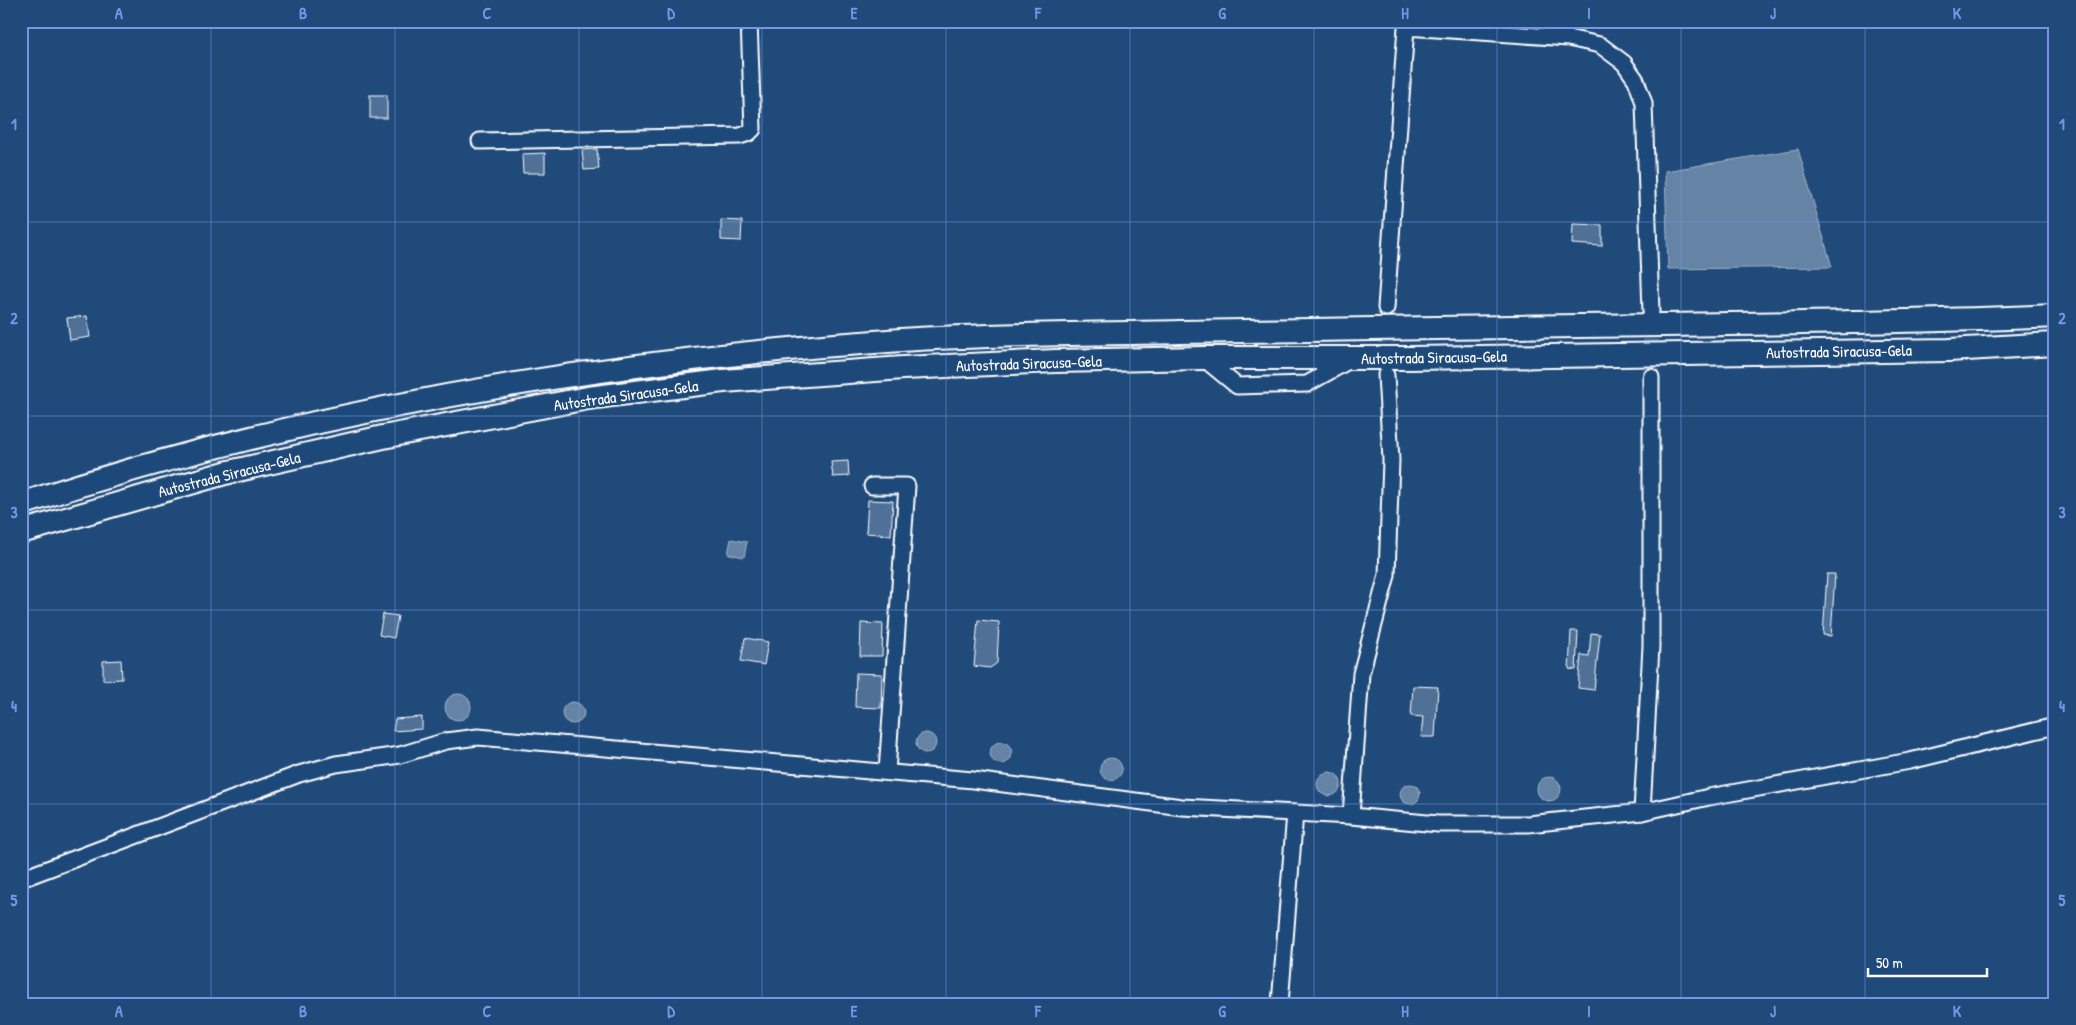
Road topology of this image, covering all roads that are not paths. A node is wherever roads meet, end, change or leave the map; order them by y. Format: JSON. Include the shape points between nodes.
{"nodes":[{"id":1,"x":749,"y":21,"type":"edge"},
{"id":2,"x":480,"y":141,"type":"dead end"},
{"id":3,"x":1386,"y":308,"type":"tunnel mouth"},
{"id":4,"x":1651,"y":312,"type":"tunnel mouth"},
{"id":5,"x":2055,"y":316,"type":"edge"},
{"id":6,"x":2055,"y":344,"type":"edge"},
{"id":7,"x":1386,"y":375,"type":"tunnel mouth"},
{"id":8,"x":1651,"y":377,"type":"tunnel mouth"},
{"id":9,"x":872,"y":486,"type":"dead end"},
{"id":10,"x":21,"y":504,"type":"edge"},
{"id":11,"x":21,"y":532,"type":"edge"},
{"id":12,"x":2055,"y":726,"type":"edge"},
{"id":13,"x":887,"y":772,"type":"junction"},
{"id":14,"x":1642,"y":812,"type":"junction"},
{"id":15,"x":1295,"y":813,"type":"junction"},
{"id":16,"x":1351,"y":816,"type":"junction"},
{"id":17,"x":21,"y":879,"type":"edge"},
{"id":18,"x":1280,"y":1004,"type":"edge"}],
"edges":[{"from":1,"to":2,"type":"street","via":[[753,129],[749,133],[740,136]]},
{"from":3,"to":4,"type":"street","via":[[1406,27],[1568,38],[1600,45],[1624,63],[1636,80],[1644,103]]},
{"from":5,"to":10,"type":"highway","name":"Autostrada Siracusa-Gela","via":[[1947,321],[951,338],[721,356],[587,372],[317,422],[99,478]]},
{"from":6,"to":11,"type":"highway","name":"Autostrada Siracusa-Gela","via":[[1949,350],[1056,361],[903,368],[723,382],[588,398],[383,437],[235,471]]},
{"from":7,"to":16,"type":"street","via":[[1391,460],[1387,574],[1361,674]]},
{"from":8,"to":14,"type":"street","via":[[1651,646]]},
{"from":9,"to":13,"type":"street","via":[[906,486]]},
{"from":12,"to":14,"type":"street","via":[[1910,761]]},
{"from":13,"to":15,"type":"street","via":[[1182,807]]},
{"from":13,"to":17,"type":"street","via":[[478,737],[446,741],[400,756],[336,764],[299,774]]},
{"from":14,"to":16,"type":"street","via":[[1528,824],[1438,824]]},
{"from":15,"to":16,"type":"street"},
{"from":15,"to":18,"type":"street"}]}
